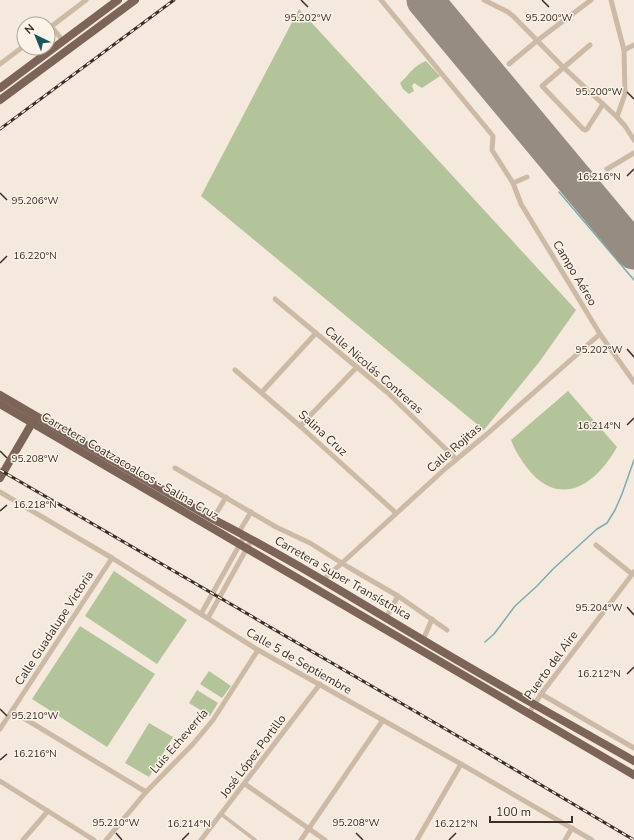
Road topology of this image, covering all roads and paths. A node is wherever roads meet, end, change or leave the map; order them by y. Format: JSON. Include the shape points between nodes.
{"nodes":[{"id":1,"x":118,"y":0,"type":"edge"},
{"id":2,"x":135,"y":0,"type":"edge"},
{"id":3,"x":381,"y":0,"type":"edge"},
{"id":4,"x":484,"y":0,"type":"edge"},
{"id":5,"x":591,"y":0,"type":"edge"},
{"id":6,"x":611,"y":0,"type":"edge"},
{"id":7,"x":82,"y":1,"type":"edge"},
{"id":8,"x":56,"y":22,"type":"edge"},
{"id":9,"x":56,"y":33,"type":"edge"},
{"id":10,"x":538,"y":40,"type":"junction"},
{"id":11,"x":63,"y":41,"type":"junction"},
{"id":12,"x":590,"y":45,"type":"dead end"},
{"id":13,"x":634,"y":45,"type":"edge"},
{"id":14,"x":624,"y":50,"type":"junction"},
{"id":15,"x":16,"y":52,"type":"edge"},
{"id":16,"x":0,"y":64,"type":"edge"},
{"id":17,"x":509,"y":64,"type":"dead end"},
{"id":18,"x":564,"y":67,"type":"junction"},
{"id":19,"x":0,"y":88,"type":"edge"},
{"id":20,"x":0,"y":100,"type":"edge"},
{"id":21,"x":603,"y":104,"type":"junction"},
{"id":22,"x":617,"y":117,"type":"junction"},
{"id":23,"x":634,"y":140,"type":"edge"},
{"id":24,"x":634,"y":153,"type":"edge"},
{"id":25,"x":607,"y":169,"type":"dead end"},
{"id":26,"x":527,"y":177,"type":"dead end"},
{"id":27,"x":513,"y":183,"type":"junction"},
{"id":28,"x":275,"y":300,"type":"dead end"},
{"id":29,"x":316,"y":333,"type":"junction"},
{"id":30,"x":600,"y":334,"type":"junction"},
{"id":31,"x":357,"y":367,"type":"junction"},
{"id":32,"x":235,"y":370,"type":"dead end"},
{"id":33,"x":634,"y":382,"type":"edge"},
{"id":34,"x":262,"y":392,"type":"junction"},
{"id":35,"x":0,"y":395,"type":"edge"},
{"id":36,"x":0,"y":404,"type":"edge"},
{"id":37,"x":35,"y":420,"type":"junction"},
{"id":38,"x":300,"y":426,"type":"junction"},
{"id":39,"x":456,"y":459,"type":"junction"},
{"id":40,"x":175,"y":468,"type":"dead end"},
{"id":41,"x":0,"y":478,"type":"edge"},
{"id":42,"x":0,"y":492,"type":"edge"},
{"id":43,"x":226,"y":498,"type":"junction"},
{"id":44,"x":251,"y":512,"type":"junction"},
{"id":45,"x":396,"y":513,"type":"junction"},
{"id":46,"x":214,"y":519,"type":"junction"},
{"id":47,"x":245,"y":535,"type":"junction"},
{"id":48,"x":244,"y":546,"type":"junction"},
{"id":49,"x":596,"y":546,"type":"dead end"},
{"id":50,"x":112,"y":558,"type":"junction"},
{"id":51,"x":342,"y":564,"type":"junction"},
{"id":52,"x":633,"y":573,"type":"edge"},
{"id":53,"x":323,"y":580,"type":"junction"},
{"id":54,"x":398,"y":596,"type":"junction"},
{"id":55,"x":201,"y":614,"type":"junction"},
{"id":56,"x":208,"y":618,"type":"junction"},
{"id":57,"x":386,"y":618,"type":"junction"},
{"id":58,"x":432,"y":619,"type":"junction"},
{"id":59,"x":447,"y":630,"type":"dead end"},
{"id":60,"x":423,"y":640,"type":"junction"},
{"id":61,"x":258,"y":650,"type":"junction"},
{"id":62,"x":320,"y":684,"type":"junction"},
{"id":63,"x":541,"y":694,"type":"junction"},
{"id":64,"x":535,"y":704,"type":"junction"},
{"id":65,"x":12,"y":711,"type":"junction"},
{"id":66,"x":529,"y":713,"type":"junction"},
{"id":67,"x":383,"y":720,"type":"junction"},
{"id":68,"x":0,"y":729,"type":"edge"},
{"id":69,"x":634,"y":748,"type":"edge"},
{"id":70,"x":634,"y":761,"type":"edge"},
{"id":71,"x":461,"y":764,"type":"junction"},
{"id":72,"x":634,"y":775,"type":"edge"},
{"id":73,"x":0,"y":781,"type":"edge"},
{"id":74,"x":245,"y":784,"type":"junction"},
{"id":75,"x":146,"y":792,"type":"junction"},
{"id":76,"x":48,"y":811,"type":"junction"},
{"id":77,"x":221,"y":814,"type":"junction"},
{"id":78,"x":308,"y":828,"type":"junction"},
{"id":79,"x":572,"y":828,"type":"junction"},
{"id":80,"x":23,"y":840,"type":"edge"},
{"id":81,"x":94,"y":840,"type":"edge"},
{"id":82,"x":106,"y":840,"type":"edge"},
{"id":83,"x":201,"y":840,"type":"edge"},
{"id":84,"x":255,"y":840,"type":"edge"},
{"id":85,"x":300,"y":840,"type":"edge"},
{"id":86,"x":325,"y":840,"type":"edge"},
{"id":87,"x":417,"y":840,"type":"edge"},
{"id":88,"x":565,"y":840,"type":"edge"},
{"id":89,"x":592,"y":840,"type":"edge"}],
"edges":[{"from":1,"to":11,"type":"main road"},
{"from":2,"to":20,"type":"main road"},
{"from":3,"to":27,"type":"street","name":"Campo Aéreo","via":[[493,136],[492,150]]},
{"from":4,"to":10,"type":"street","via":[[508,12]]},
{"from":5,"to":10,"type":"street"},
{"from":6,"to":14,"type":"street"},
{"from":7,"to":8,"type":"street"},
{"from":9,"to":11,"type":"street"},
{"from":10,"to":17,"type":"street"},
{"from":10,"to":18,"type":"street"},
{"from":11,"to":19,"type":"main road"},
{"from":12,"to":18,"type":"street"},
{"from":13,"to":14,"type":"street"},
{"from":14,"to":22,"type":"street","via":[[625,94]]},
{"from":15,"to":16,"type":"street"},
{"from":18,"to":21,"type":"street"},
{"from":18,"to":21,"type":"street","via":[[542,86],[583,129],[587,129]]},
{"from":21,"to":22,"type":"street"},
{"from":22,"to":23,"type":"street"},
{"from":24,"to":25,"type":"street"},
{"from":26,"to":27,"type":"street"},
{"from":27,"to":30,"type":"street","name":"Campo Aéreo","via":[[521,204]]},
{"from":28,"to":29,"type":"street","name":"Calle Nicolás Contreras"},
{"from":29,"to":31,"type":"street","name":"Calle Nicolás Contreras"},
{"from":29,"to":34,"type":"street"},
{"from":30,"to":33,"type":"street","name":"Campo Aéreo"},
{"from":30,"to":39,"type":"street","name":"Calle Rojitas"},
{"from":31,"to":38,"type":"street"},
{"from":31,"to":39,"type":"street","name":"Calle Nicolás Contreras","via":[[388,393]]},
{"from":32,"to":34,"type":"street","name":"Salina Cruz"},
{"from":34,"to":38,"type":"street","name":"Salina Cruz"},
{"from":35,"to":37,"type":"main road","name":"Carretera Super Transístmica"},
{"from":36,"to":37,"type":"main road","name":"Carretera Coatzacoalcos - Salina Cruz"},
{"from":37,"to":41,"type":"main road"},
{"from":37,"to":46,"type":"main road","name":"Carretera Super Transístmica"},
{"from":37,"to":48,"type":"main road","name":"Carretera Coatzacoalcos - Salina Cruz"},
{"from":38,"to":45,"type":"street","name":"Salina Cruz"},
{"from":39,"to":45,"type":"street","name":"Calle Rojitas"},
{"from":40,"to":43,"type":"street"},
{"from":42,"to":50,"type":"street","name":"Calle 5 de Septiembre"},
{"from":43,"to":44,"type":"street"},
{"from":43,"to":46,"type":"street"},
{"from":44,"to":47,"type":"street"},
{"from":44,"to":51,"type":"street","via":[[310,543]]},
{"from":45,"to":51,"type":"street","name":"Calle Rojitas"},
{"from":46,"to":47,"type":"main road","name":"Carretera Super Transístmica"},
{"from":47,"to":48,"type":"street"},
{"from":47,"to":48,"type":"street"},
{"from":47,"to":53,"type":"main road","name":"Carretera Super Transístmica"},
{"from":48,"to":55,"type":"street"},
{"from":48,"to":56,"type":"street"},
{"from":48,"to":66,"type":"main road","name":"Carretera Super Transístmica"},
{"from":49,"to":52,"type":"street"},
{"from":50,"to":55,"type":"street","name":"Calle 5 de Septiembre"},
{"from":50,"to":65,"type":"street","name":"Calle Guadalupe Victoria"},
{"from":51,"to":53,"type":"street","name":"Calle Rojitas"},
{"from":51,"to":54,"type":"street"},
{"from":52,"to":63,"type":"street","name":"Puerto del Aire"},
{"from":53,"to":57,"type":"main road","name":"Carretera Super Transístmica"},
{"from":54,"to":57,"type":"street"},
{"from":54,"to":58,"type":"street"},
{"from":55,"to":56,"type":"street","name":"Calle 5 de Septiembre"},
{"from":56,"to":61,"type":"street","name":"Calle 5 de Septiembre"},
{"from":57,"to":60,"type":"main road","name":"Carretera Super Transístmica"},
{"from":58,"to":59,"type":"street"},
{"from":58,"to":60,"type":"street"},
{"from":60,"to":64,"type":"main road","name":"Carretera Super Transístmica"},
{"from":61,"to":62,"type":"street","name":"Calle 5 de Septiembre"},
{"from":61,"to":75,"type":"street","name":"Luis Echeverría","via":[[213,720]]},
{"from":62,"to":67,"type":"street","name":"Calle 5 de Septiembre"},
{"from":62,"to":74,"type":"street","name":"José López Portillo"},
{"from":63,"to":64,"type":"street","name":"Puerto del Aire"},
{"from":63,"to":69,"type":"street"},
{"from":64,"to":66,"type":"street","name":"Puerto del Aire"},
{"from":64,"to":70,"type":"main road","name":"Carretera Super Transístmica"},
{"from":65,"to":68,"type":"street","name":"Calle Guadalupe Victoria"},
{"from":65,"to":75,"type":"street"},
{"from":66,"to":72,"type":"main road","name":"Carretera Super Transístmica"},
{"from":67,"to":71,"type":"street","name":"Calle 5 de Septiembre"},
{"from":67,"to":78,"type":"street"},
{"from":71,"to":79,"type":"street","name":"Calle 5 de Septiembre"},
{"from":71,"to":87,"type":"street"},
{"from":73,"to":76,"type":"street"},
{"from":74,"to":77,"type":"street","name":"José López Portillo"},
{"from":74,"to":78,"type":"street"},
{"from":75,"to":82,"type":"street","name":"Luis Echeverría"},
{"from":76,"to":80,"type":"street"},
{"from":76,"to":81,"type":"street"},
{"from":77,"to":83,"type":"street","name":"José López Portillo"},
{"from":77,"to":84,"type":"street"},
{"from":78,"to":85,"type":"street"},
{"from":78,"to":86,"type":"street"},
{"from":79,"to":88,"type":"street"},
{"from":79,"to":89,"type":"street","name":"Calle 5 de Septiembre"}]}
